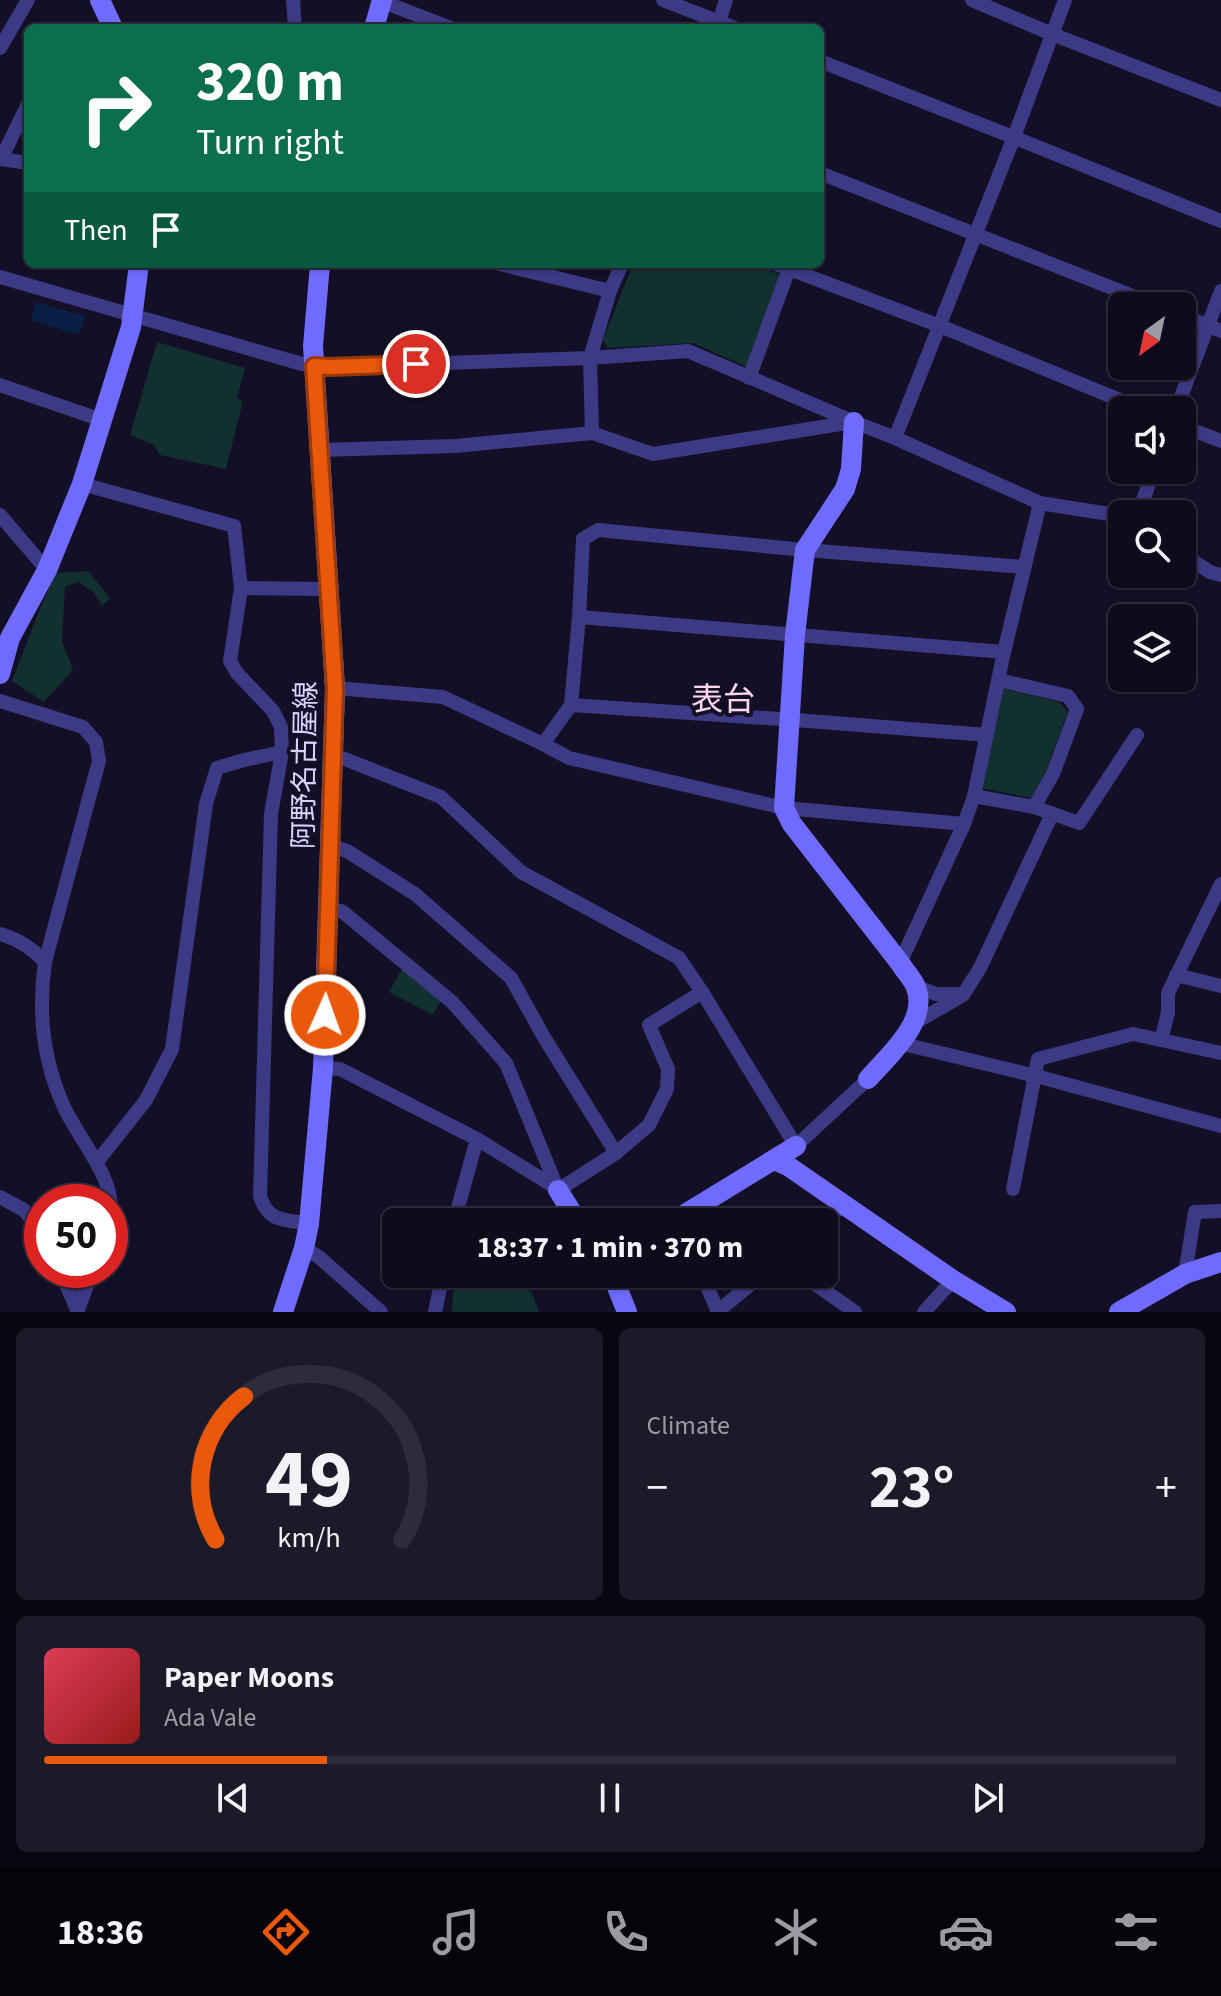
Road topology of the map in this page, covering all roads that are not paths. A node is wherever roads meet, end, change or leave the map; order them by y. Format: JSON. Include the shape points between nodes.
{"nodes":[{"id":1,"x":28,"y":0,"type":"edge"},
{"id":2,"x":100,"y":0,"type":"edge"},
{"id":3,"x":293,"y":0,"type":"edge"},
{"id":4,"x":381,"y":0,"type":"edge"},
{"id":5,"x":663,"y":0,"type":"edge"},
{"id":6,"x":726,"y":0,"type":"edge"},
{"id":7,"x":972,"y":0,"type":"edge"},
{"id":8,"x":1065,"y":0,"type":"edge"},
{"id":9,"x":111,"y":24,"type":"edge"},
{"id":10,"x":295,"y":24,"type":"edge"},
{"id":11,"x":375,"y":24,"type":"edge"},
{"id":12,"x":441,"y":24,"type":"edge"},
{"id":13,"x":716,"y":24,"type":"edge"},
{"id":14,"x":718,"y":24,"type":"edge"},
{"id":15,"x":1052,"y":34,"type":"junction"},
{"id":16,"x":0,"y":48,"type":"edge"},
{"id":17,"x":824,"y":63,"type":"edge"},
{"id":18,"x":1221,"y":100,"type":"edge"},
{"id":19,"x":24,"y":112,"type":"edge"},
{"id":20,"x":1014,"y":137,"type":"junction"},
{"id":21,"x":1,"y":159,"type":"edge"},
{"id":22,"x":24,"y":162,"type":"edge"},
{"id":23,"x":824,"y":175,"type":"edge"},
{"id":24,"x":1221,"y":221,"type":"edge"},
{"id":25,"x":975,"y":234,"type":"junction"},
{"id":26,"x":139,"y":268,"type":"edge"},
{"id":27,"x":320,"y":268,"type":"edge"},
{"id":28,"x":516,"y":268,"type":"edge"},
{"id":29,"x":620,"y":268,"type":"edge"},
{"id":30,"x":781,"y":268,"type":"edge"},
{"id":31,"x":787,"y":268,"type":"edge"},
{"id":32,"x":0,"y":277,"type":"edge"},
{"id":33,"x":610,"y":291,"type":"junction"},
{"id":34,"x":1221,"y":291,"type":"edge"},
{"id":35,"x":1122,"y":292,"type":"edge"},
{"id":36,"x":134,"y":315,"type":"junction"},
{"id":37,"x":1196,"y":321,"type":"edge"},
{"id":38,"x":940,"y":326,"type":"junction"},
{"id":39,"x":1215,"y":328,"type":"edge"},
{"id":40,"x":590,"y":358,"type":"junction"},
{"id":41,"x":314,"y":366,"type":"junction"},
{"id":42,"x":749,"y":378,"type":"junction"},
{"id":43,"x":0,"y":385,"type":"edge"},
{"id":44,"x":1110,"y":396,"type":"edge"},
{"id":45,"x":1183,"y":396,"type":"edge"},
{"id":46,"x":102,"y":420,"type":"junction"},
{"id":47,"x":854,"y":422,"type":"junction"},
{"id":48,"x":1196,"y":431,"type":"edge"},
{"id":49,"x":592,"y":433,"type":"junction"},
{"id":50,"x":895,"y":438,"type":"junction"},
{"id":51,"x":1221,"y":441,"type":"edge"},
{"id":52,"x":320,"y":450,"type":"junction"},
{"id":53,"x":82,"y":484,"type":"junction"},
{"id":54,"x":1040,"y":503,"type":"junction"},
{"id":55,"x":1108,"y":514,"type":"edge"},
{"id":56,"x":0,"y":515,"type":"edge"},
{"id":57,"x":805,"y":550,"type":"junction"},
{"id":58,"x":1196,"y":563,"type":"edge"},
{"id":59,"x":1024,"y":567,"type":"junction"},
{"id":60,"x":47,"y":570,"type":"junction"},
{"id":61,"x":1221,"y":575,"type":"edge"},
{"id":62,"x":241,"y":588,"type":"junction"},
{"id":63,"x":329,"y":589,"type":"junction"},
{"id":64,"x":579,"y":617,"type":"junction"},
{"id":65,"x":795,"y":635,"type":"junction"},
{"id":66,"x":1004,"y":652,"type":"junction"},
{"id":67,"x":0,"y":674,"type":"edge"},
{"id":68,"x":999,"y":680,"type":"junction"},
{"id":69,"x":335,"y":688,"type":"junction"},
{"id":70,"x":0,"y":701,"type":"edge"},
{"id":71,"x":571,"y":705,"type":"junction"},
{"id":72,"x":788,"y":720,"type":"junction"},
{"id":73,"x":987,"y":735,"type":"junction"},
{"id":74,"x":1137,"y":735,"type":"dead end"},
{"id":75,"x":543,"y":744,"type":"junction"},
{"id":76,"x":282,"y":752,"type":"junction"},
{"id":77,"x":332,"y":754,"type":"junction"},
{"id":78,"x":974,"y":796,"type":"junction"},
{"id":79,"x":1034,"y":807,"type":"junction"},
{"id":80,"x":784,"y":808,"type":"junction"},
{"id":81,"x":1052,"y":814,"type":"junction"},
{"id":82,"x":964,"y":824,"type":"junction"},
{"id":83,"x":331,"y":846,"type":"junction"},
{"id":84,"x":1221,"y":884,"type":"edge"},
{"id":85,"x":328,"y":907,"type":"junction"},
{"id":86,"x":1205,"y":915,"type":"junction"},
{"id":87,"x":1221,"y":919,"type":"edge"},
{"id":88,"x":0,"y":934,"type":"edge"},
{"id":89,"x":45,"y":962,"type":"junction"},
{"id":90,"x":900,"y":963,"type":"junction"},
{"id":91,"x":1176,"y":975,"type":"junction"},
{"id":92,"x":915,"y":986,"type":"junction"},
{"id":93,"x":1221,"y":986,"type":"edge"},
{"id":94,"x":702,"y":992,"type":"junction"},
{"id":95,"x":963,"y":995,"type":"junction"},
{"id":96,"x":913,"y":1024,"type":"junction"},
{"id":97,"x":1161,"y":1040,"type":"junction"},
{"id":98,"x":899,"y":1043,"type":"junction"},
{"id":99,"x":1221,"y":1053,"type":"edge"},
{"id":100,"x":323,"y":1068,"type":"junction"},
{"id":101,"x":1036,"y":1076,"type":"junction"},
{"id":102,"x":868,"y":1079,"type":"joint"},
{"id":103,"x":1221,"y":1126,"type":"edge"},
{"id":104,"x":477,"y":1139,"type":"junction"},
{"id":105,"x":796,"y":1146,"type":"junction"},
{"id":106,"x":616,"y":1153,"type":"junction"},
{"id":107,"x":774,"y":1160,"type":"junction"},
{"id":108,"x":97,"y":1162,"type":"junction"},
{"id":109,"x":105,"y":1184,"type":"edge"},
{"id":110,"x":1013,"y":1189,"type":"dead end"},
{"id":111,"x":558,"y":1190,"type":"junction"},
{"id":112,"x":0,"y":1197,"type":"edge"},
{"id":113,"x":843,"y":1205,"type":"junction"},
{"id":114,"x":458,"y":1208,"type":"edge"},
{"id":115,"x":569,"y":1208,"type":"edge"},
{"id":116,"x":697,"y":1208,"type":"edge"},
{"id":117,"x":838,"y":1209,"type":"edge"},
{"id":118,"x":24,"y":1210,"type":"edge"},
{"id":119,"x":1221,"y":1211,"type":"edge"},
{"id":120,"x":309,"y":1224,"type":"junction"},
{"id":121,"x":304,"y":1248,"type":"junction"},
{"id":122,"x":1221,"y":1262,"type":"edge"},
{"id":123,"x":1185,"y":1274,"type":"junction"},
{"id":124,"x":953,"y":1280,"type":"junction"},
{"id":125,"x":67,"y":1288,"type":"edge"},
{"id":126,"x":86,"y":1288,"type":"edge"},
{"id":127,"x":440,"y":1288,"type":"edge"},
{"id":128,"x":617,"y":1288,"type":"edge"},
{"id":129,"x":708,"y":1288,"type":"edge"},
{"id":130,"x":746,"y":1288,"type":"edge"},
{"id":131,"x":821,"y":1288,"type":"edge"},
{"id":132,"x":77,"y":1312,"type":"edge"},
{"id":133,"x":283,"y":1312,"type":"edge"},
{"id":134,"x":381,"y":1312,"type":"edge"},
{"id":135,"x":435,"y":1312,"type":"edge"},
{"id":136,"x":627,"y":1312,"type":"edge"},
{"id":137,"x":718,"y":1312,"type":"edge"},
{"id":138,"x":855,"y":1312,"type":"edge"},
{"id":139,"x":924,"y":1312,"type":"edge"},
{"id":140,"x":1006,"y":1312,"type":"edge"},
{"id":141,"x":1119,"y":1312,"type":"edge"}],
"edges":[{"from":1,"to":16,"type":"street"},
{"from":2,"to":9,"type":"street"},
{"from":3,"to":10,"type":"street"},
{"from":4,"to":11,"type":"street"},
{"from":4,"to":12,"type":"street"},
{"from":5,"to":13,"type":"street"},
{"from":6,"to":14,"type":"street"},
{"from":7,"to":15,"type":"street"},
{"from":8,"to":15,"type":"street"},
{"from":15,"to":18,"type":"street"},
{"from":15,"to":20,"type":"street"},
{"from":17,"to":20,"type":"street"},
{"from":19,"to":21,"type":"street"},
{"from":20,"to":24,"type":"street"},
{"from":20,"to":25,"type":"street"},
{"from":21,"to":22,"type":"street"},
{"from":23,"to":25,"type":"street"},
{"from":25,"to":35,"type":"street"},
{"from":25,"to":38,"type":"street"},
{"from":26,"to":36,"type":"street"},
{"from":27,"to":41,"type":"street","name":"阿野名古屋線"},
{"from":28,"to":33,"type":"street"},
{"from":29,"to":33,"type":"street"},
{"from":30,"to":42,"type":"street"},
{"from":31,"to":38,"type":"street"},
{"from":32,"to":36,"type":"street"},
{"from":33,"to":40,"type":"street"},
{"from":34,"to":39,"type":"street"},
{"from":36,"to":41,"type":"street"},
{"from":36,"to":46,"type":"street"},
{"from":37,"to":39,"type":"street"},
{"from":38,"to":44,"type":"street"},
{"from":38,"to":50,"type":"street"},
{"from":39,"to":45,"type":"street"},
{"from":40,"to":41,"type":"street"},
{"from":40,"to":42,"type":"street","via":[[688,351]]},
{"from":40,"to":49,"type":"street"},
{"from":41,"to":52,"type":"street","name":"阿野名古屋線"},
{"from":42,"to":47,"type":"street"},
{"from":43,"to":46,"type":"street"},
{"from":46,"to":53,"type":"street"},
{"from":47,"to":49,"type":"street","via":[[653,454]]},
{"from":47,"to":50,"type":"street"},
{"from":47,"to":57,"type":"street","via":[[845,489]]},
{"from":48,"to":51,"type":"street"},
{"from":49,"to":52,"type":"street","via":[[455,446]]},
{"from":50,"to":54,"type":"street"},
{"from":52,"to":63,"type":"street","name":"阿野名古屋線"},
{"from":53,"to":60,"type":"street"},
{"from":53,"to":62,"type":"street","via":[[234,526]]},
{"from":54,"to":55,"type":"street"},
{"from":54,"to":59,"type":"street"},
{"from":56,"to":60,"type":"street"},
{"from":57,"to":59,"type":"street"},
{"from":57,"to":64,"type":"street","via":[[598,530],[583,539]]},
{"from":57,"to":65,"type":"street"},
{"from":58,"to":61,"type":"street"},
{"from":59,"to":66,"type":"street"},
{"from":60,"to":67,"type":"street","via":[[10,638]]},
{"from":62,"to":63,"type":"street"},
{"from":62,"to":76,"type":"street","via":[[230,661],[273,711],[281,727]]},
{"from":63,"to":69,"type":"street","name":"阿野名古屋線"},
{"from":64,"to":65,"type":"street"},
{"from":64,"to":71,"type":"street"},
{"from":65,"to":66,"type":"street"},
{"from":65,"to":72,"type":"street"},
{"from":66,"to":68,"type":"street"},
{"from":68,"to":73,"type":"street"},
{"from":68,"to":79,"type":"street","via":[[1068,696],[1077,709],[1053,774]]},
{"from":69,"to":75,"type":"street","via":[[443,697]]},
{"from":69,"to":77,"type":"street","name":"阿野名古屋線"},
{"from":70,"to":89,"type":"street","via":[[83,727],[96,742],[99,761]]},
{"from":71,"to":72,"type":"street"},
{"from":71,"to":75,"type":"street"},
{"from":72,"to":73,"type":"street"},
{"from":72,"to":80,"type":"street"},
{"from":73,"to":78,"type":"street"},
{"from":74,"to":81,"type":"street","via":[[1079,823]]},
{"from":75,"to":80,"type":"street","via":[[569,758]]},
{"from":76,"to":108,"type":"street","via":[[217,768],[206,804],[172,1049],[146,1100]]},
{"from":76,"to":120,"type":"street","via":[[271,814],[260,1196],[273,1217]]},
{"from":77,"to":83,"type":"street","name":"阿野名古屋線"},
{"from":77,"to":94,"type":"street","via":[[441,797],[521,872],[679,958]]},
{"from":78,"to":79,"type":"street"},
{"from":78,"to":82,"type":"street"},
{"from":79,"to":81,"type":"street"},
{"from":80,"to":82,"type":"street"},
{"from":80,"to":90,"type":"street"},
{"from":81,"to":95,"type":"street"},
{"from":82,"to":90,"type":"street"},
{"from":83,"to":85,"type":"street","name":"阿野名古屋線"},
{"from":83,"to":106,"type":"street","via":[[415,894],[511,978]]},
{"from":84,"to":86,"type":"street"},
{"from":85,"to":100,"type":"street","name":"阿野名古屋線"},
{"from":85,"to":111,"type":"street","via":[[343,912],[452,1002],[506,1063]]},
{"from":86,"to":87,"type":"street"},
{"from":86,"to":91,"type":"street"},
{"from":88,"to":89,"type":"street","via":[[33,949]]},
{"from":89,"to":108,"type":"street","via":[[44,1048],[64,1107]]},
{"from":90,"to":92,"type":"street"},
{"from":91,"to":93,"type":"street"},
{"from":91,"to":97,"type":"street"},
{"from":92,"to":95,"type":"street"},
{"from":92,"to":96,"type":"street"},
{"from":94,"to":105,"type":"street"},
{"from":94,"to":106,"type":"street","via":[[649,1025],[668,1069],[667,1089],[649,1125]]},
{"from":95,"to":96,"type":"street"},
{"from":96,"to":98,"type":"street"},
{"from":97,"to":99,"type":"street"},
{"from":97,"to":101,"type":"street","via":[[1133,1034],[1038,1059]]},
{"from":98,"to":101,"type":"street"},
{"from":98,"to":102,"type":"street"},
{"from":100,"to":104,"type":"street","via":[[340,1069]]},
{"from":100,"to":120,"type":"street","name":"阿野名古屋線"},
{"from":101,"to":103,"type":"street"},
{"from":101,"to":110,"type":"street"},
{"from":102,"to":105,"type":"street"},
{"from":104,"to":111,"type":"street"},
{"from":104,"to":114,"type":"street"},
{"from":105,"to":107,"type":"street"},
{"from":106,"to":111,"type":"street"},
{"from":107,"to":113,"type":"street"},
{"from":107,"to":116,"type":"street"},
{"from":108,"to":109,"type":"street"},
{"from":111,"to":115,"type":"street"},
{"from":112,"to":118,"type":"street"},
{"from":113,"to":117,"type":"street"},
{"from":113,"to":124,"type":"street"},
{"from":119,"to":123,"type":"street","via":[[1195,1212]]},
{"from":120,"to":121,"type":"street","name":"阿野名古屋線"},
{"from":121,"to":133,"type":"street","name":"阿野名古屋線"},
{"from":121,"to":134,"type":"street"},
{"from":122,"to":123,"type":"street"},
{"from":123,"to":141,"type":"street"},
{"from":124,"to":139,"type":"street"},
{"from":124,"to":140,"type":"street"},
{"from":125,"to":132,"type":"street"},
{"from":126,"to":132,"type":"street"},
{"from":127,"to":135,"type":"street"},
{"from":128,"to":136,"type":"street"},
{"from":129,"to":137,"type":"street"},
{"from":130,"to":137,"type":"street"},
{"from":131,"to":138,"type":"street"}]}
